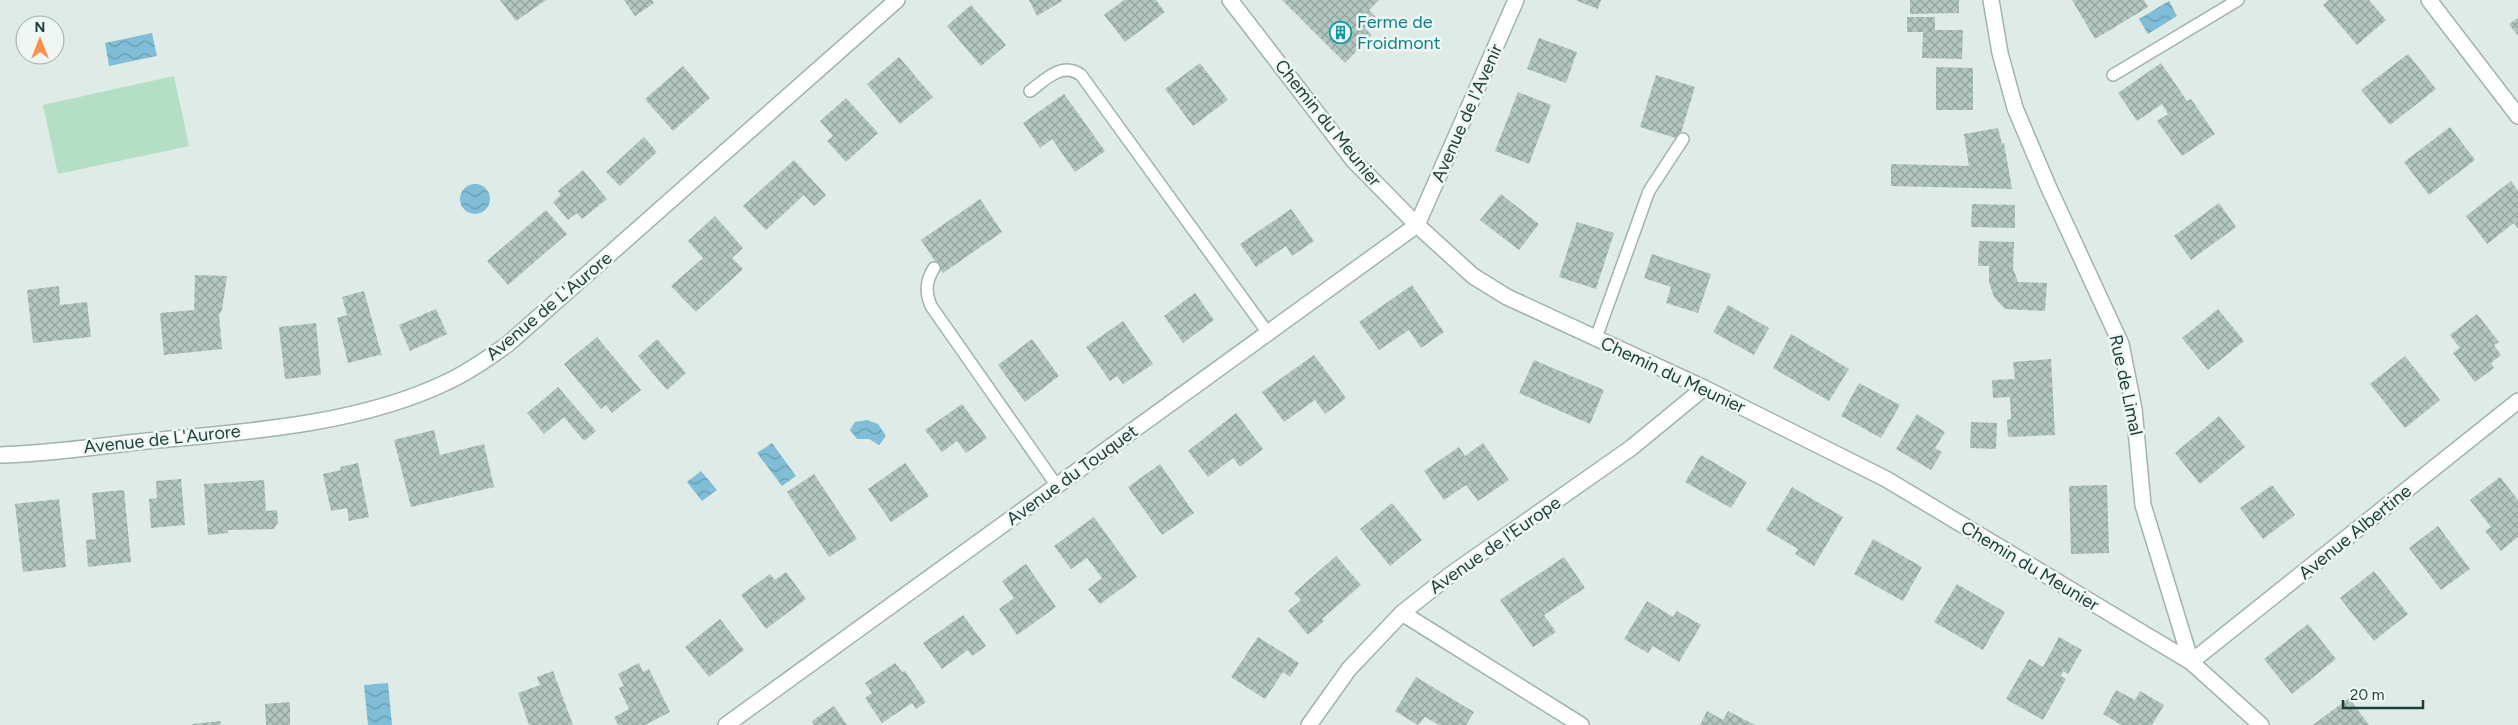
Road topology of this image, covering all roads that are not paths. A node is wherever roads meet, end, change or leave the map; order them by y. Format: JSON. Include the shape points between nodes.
{"nodes":[{"id":1,"x":897,"y":0,"type":"edge"},
{"id":2,"x":1230,"y":0,"type":"edge"},
{"id":3,"x":1516,"y":0,"type":"edge"},
{"id":4,"x":1992,"y":0,"type":"edge"},
{"id":5,"x":2238,"y":0,"type":"edge"},
{"id":6,"x":2428,"y":0,"type":"edge"},
{"id":7,"x":2114,"y":74,"type":"dead end"},
{"id":8,"x":1030,"y":91,"type":"dead end"},
{"id":9,"x":2518,"y":116,"type":"edge"},
{"id":10,"x":1683,"y":139,"type":"dead end"},
{"id":11,"x":1417,"y":225,"type":"junction"},
{"id":12,"x":934,"y":268,"type":"dead end"},
{"id":13,"x":1268,"y":333,"type":"junction"},
{"id":14,"x":1596,"y":338,"type":"junction"},
{"id":15,"x":1704,"y":388,"type":"junction"},
{"id":16,"x":2518,"y":401,"type":"edge"},
{"id":17,"x":0,"y":455,"type":"edge"},
{"id":18,"x":1058,"y":486,"type":"junction"},
{"id":19,"x":1402,"y":613,"type":"junction"},
{"id":20,"x":2191,"y":662,"type":"junction"},
{"id":21,"x":726,"y":725,"type":"edge"},
{"id":22,"x":1309,"y":725,"type":"edge"},
{"id":23,"x":1580,"y":725,"type":"edge"},
{"id":24,"x":2261,"y":725,"type":"edge"}],
"edges":[{"from":1,"to":17,"type":"street","name":"Avenue de L'Aurore","via":[[508,344],[477,366],[446,382],[414,396],[321,420],[202,436]]},
{"from":2,"to":11,"type":"street","name":"Chemin du Meunier","via":[[1354,161]]},
{"from":3,"to":11,"type":"street","name":"Avenue de l'Avenir"},
{"from":4,"to":20,"type":"street","name":"Rue de Limal","via":[[2000,53],[2015,108],[2121,344],[2134,409],[2143,505]]},
{"from":5,"to":7,"type":"lane"},
{"from":6,"to":9,"type":"street"},
{"from":8,"to":13,"type":"lane","via":[[1059,71],[1075,70],[1080,75]]},
{"from":10,"to":14,"type":"lane","via":[[1649,191]]},
{"from":11,"to":13,"type":"street","name":"Avenue du Touquet"},
{"from":11,"to":14,"type":"street","name":"Chemin du Meunier","via":[[1473,276],[1507,297]]},
{"from":12,"to":18,"type":"lane","via":[[926,288],[931,306]]},
{"from":13,"to":18,"type":"street","name":"Avenue du Touquet"},
{"from":14,"to":15,"type":"street","name":"Chemin du Meunier"},
{"from":15,"to":19,"type":"street","name":"Avenue de l'Europe","via":[[1631,448],[1450,575]]},
{"from":15,"to":20,"type":"street","name":"Chemin du Meunier","via":[[1886,479]]},
{"from":16,"to":20,"type":"street","name":"Avenue Albertine"},
{"from":18,"to":21,"type":"street","name":"Avenue du Touquet"},
{"from":19,"to":22,"type":"street","name":"Avenue de l'Europe","via":[[1349,669]]},
{"from":19,"to":23,"type":"street"},
{"from":20,"to":24,"type":"street"}]}
